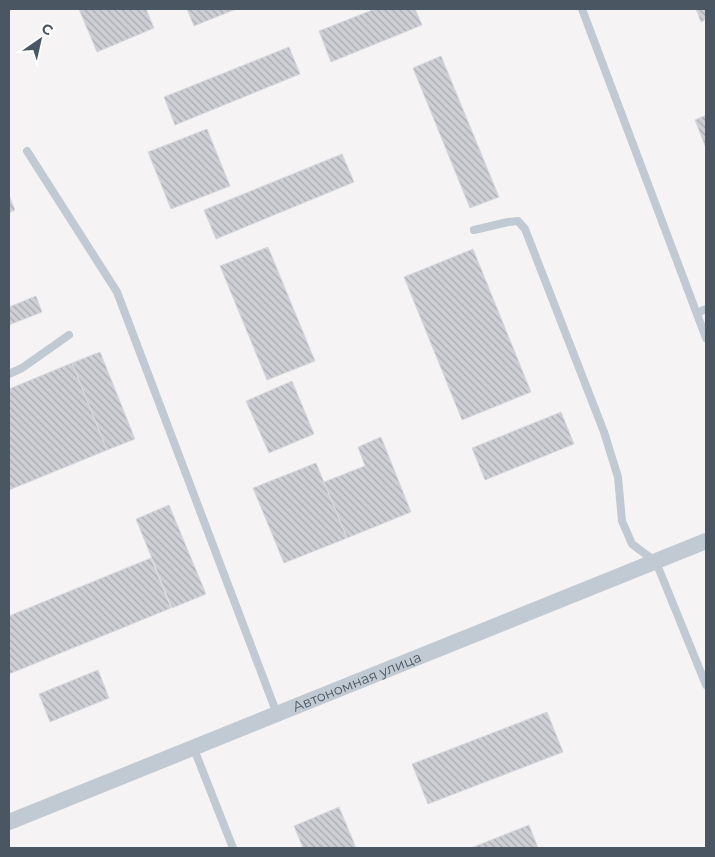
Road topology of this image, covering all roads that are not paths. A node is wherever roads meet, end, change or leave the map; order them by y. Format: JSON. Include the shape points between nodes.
{"nodes":[{"id":1,"x":582,"y":9,"type":"edge"},
{"id":2,"x":27,"y":151,"type":"dead end"},
{"id":3,"x":474,"y":230,"type":"dead end"},
{"id":4,"x":706,"y":309,"type":"edge"},
{"id":5,"x":697,"y":313,"type":"junction"},
{"id":6,"x":69,"y":335,"type":"dead end"},
{"id":7,"x":706,"y":338,"type":"edge"},
{"id":8,"x":9,"y":374,"type":"edge"},
{"id":9,"x":706,"y":541,"type":"edge"},
{"id":10,"x":656,"y":562,"type":"junction"},
{"id":11,"x":706,"y":685,"type":"edge"},
{"id":12,"x":277,"y":714,"type":"junction"},
{"id":13,"x":194,"y":748,"type":"junction"},
{"id":14,"x":9,"y":822,"type":"edge"},
{"id":15,"x":233,"y":848,"type":"edge"}],
"edges":[{"from":1,"to":5,"type":"lane"},
{"from":2,"to":12,"type":"lane","via":[[117,292]]},
{"from":3,"to":10,"type":"lane","via":[[508,222],[518,222],[525,229],[604,432],[618,477],[622,521],[632,544]]},
{"from":4,"to":5,"type":"lane"},
{"from":5,"to":7,"type":"lane"},
{"from":6,"to":8,"type":"lane"},
{"from":9,"to":10,"type":"street","name":"Автономная улица"},
{"from":10,"to":11,"type":"lane"},
{"from":10,"to":12,"type":"street","name":"Автономная улица"},
{"from":12,"to":13,"type":"street","name":"Автономная улица"},
{"from":13,"to":14,"type":"street","name":"Автономная улица"},
{"from":13,"to":15,"type":"lane"}]}
